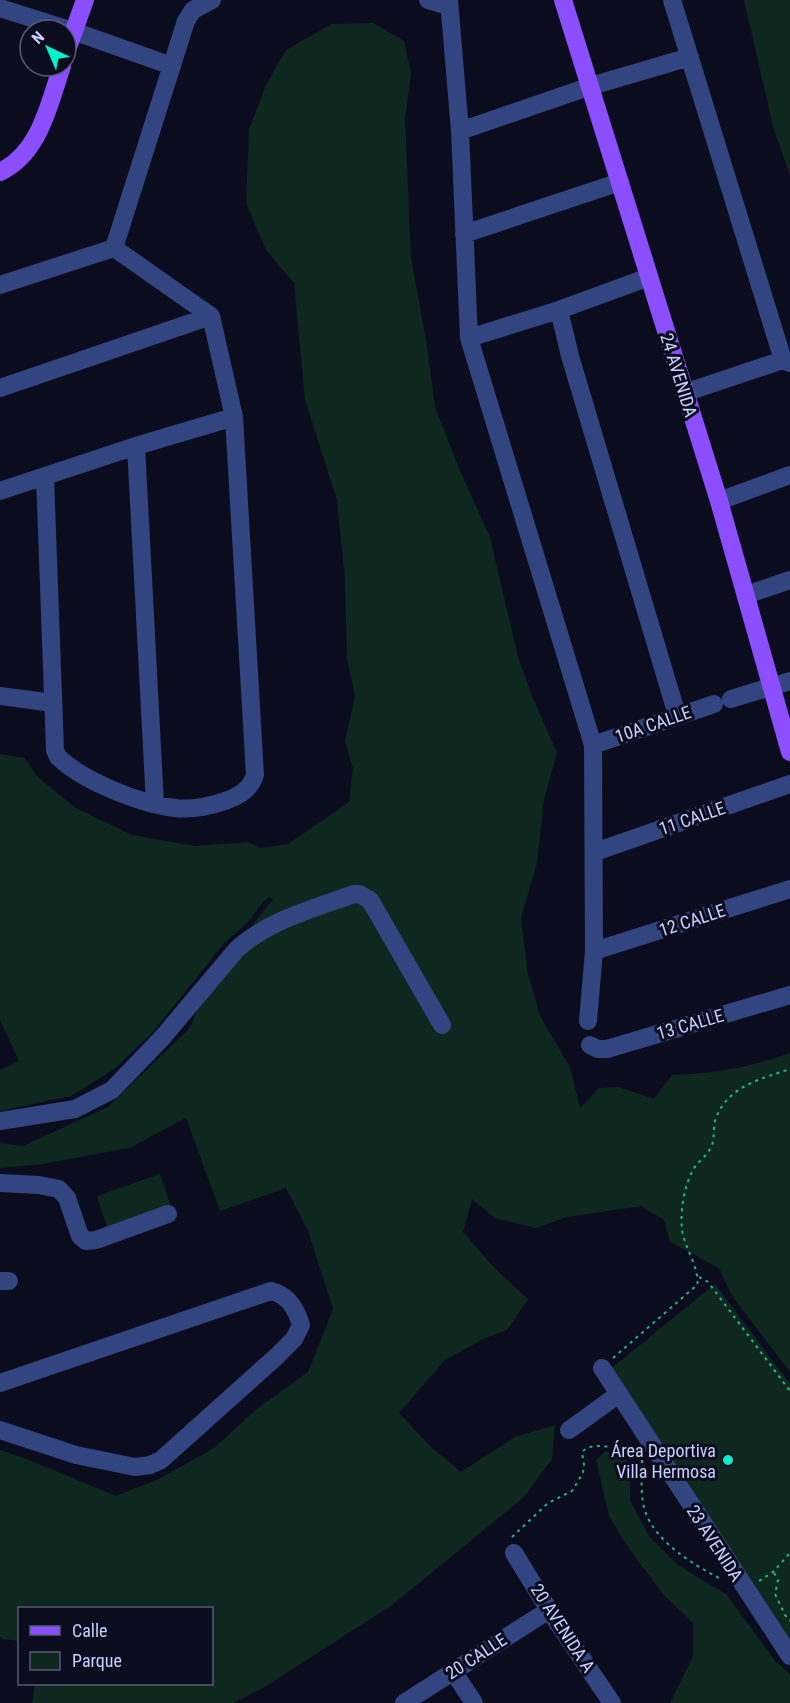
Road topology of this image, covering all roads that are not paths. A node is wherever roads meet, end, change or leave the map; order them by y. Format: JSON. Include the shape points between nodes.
{"nodes":[{"id":1,"x":85,"y":0,"type":"edge"},
{"id":2,"x":212,"y":0,"type":"edge"},
{"id":3,"x":428,"y":0,"type":"edge"},
{"id":4,"x":563,"y":0,"type":"edge"},
{"id":5,"x":672,"y":0,"type":"edge"},
{"id":6,"x":449,"y":3,"type":"edge"},
{"id":7,"x":0,"y":8,"type":"edge"},
{"id":8,"x":32,"y":18,"type":"edge"},
{"id":9,"x":78,"y":20,"type":"edge"},
{"id":10,"x":78,"y":32,"type":"edge"},
{"id":11,"x":690,"y":57,"type":"junction"},
{"id":12,"x":172,"y":66,"type":"junction"},
{"id":13,"x":58,"y":78,"type":"edge"},
{"id":14,"x":591,"y":86,"type":"junction"},
{"id":15,"x":460,"y":131,"type":"junction"},
{"id":16,"x":0,"y":172,"type":"edge"},
{"id":17,"x":620,"y":182,"type":"junction"},
{"id":18,"x":464,"y":234,"type":"junction"},
{"id":19,"x":114,"y":248,"type":"junction"},
{"id":20,"x":649,"y":277,"type":"junction"},
{"id":21,"x":0,"y":285,"type":"edge"},
{"id":22,"x":559,"y":310,"type":"junction"},
{"id":23,"x":211,"y":316,"type":"junction"},
{"id":24,"x":469,"y":338,"type":"junction"},
{"id":25,"x":786,"y":361,"type":"edge"},
{"id":26,"x":0,"y":388,"type":"edge"},
{"id":27,"x":684,"y":393,"type":"junction"},
{"id":28,"x":234,"y":417,"type":"junction"},
{"id":29,"x":136,"y":446,"type":"junction"},
{"id":30,"x":790,"y":475,"type":"edge"},
{"id":31,"x":45,"y":477,"type":"junction"},
{"id":32,"x":0,"y":491,"type":"edge"},
{"id":33,"x":719,"y":501,"type":"junction"},
{"id":34,"x":790,"y":580,"type":"edge"},
{"id":35,"x":746,"y":595,"type":"junction"},
{"id":36,"x":790,"y":681,"type":"edge"},
{"id":37,"x":772,"y":687,"type":"junction"},
{"id":38,"x":0,"y":696,"type":"edge"},
{"id":39,"x":53,"y":703,"type":"junction"},
{"id":40,"x":677,"y":715,"type":"junction"},
{"id":41,"x":593,"y":745,"type":"junction"},
{"id":42,"x":790,"y":752,"type":"edge"},
{"id":43,"x":790,"y":784,"type":"edge"},
{"id":44,"x":155,"y":804,"type":"junction"},
{"id":45,"x":595,"y":852,"type":"junction"},
{"id":46,"x":790,"y":888,"type":"edge"},
{"id":47,"x":594,"y":951,"type":"junction"},
{"id":48,"x":790,"y":995,"type":"edge"},
{"id":49,"x":588,"y":1021,"type":"dead end"},
{"id":50,"x":442,"y":1024,"type":"dead end"},
{"id":51,"x":590,"y":1045,"type":"dead end"},
{"id":52,"x":0,"y":1121,"type":"edge"},
{"id":53,"x":0,"y":1183,"type":"edge"},
{"id":54,"x":168,"y":1215,"type":"dead end"},
{"id":55,"x":602,"y":1368,"type":"road end"},
{"id":56,"x":0,"y":1383,"type":"edge"},
{"id":57,"x":619,"y":1394,"type":"junction"},
{"id":58,"x":0,"y":1430,"type":"edge"},
{"id":59,"x":569,"y":1430,"type":"dead end"},
{"id":60,"x":514,"y":1553,"type":"road end"},
{"id":61,"x":549,"y":1610,"type":"junction"},
{"id":62,"x":790,"y":1656,"type":"edge"},
{"id":63,"x":453,"y":1671,"type":"junction"},
{"id":64,"x":404,"y":1703,"type":"edge"},
{"id":65,"x":474,"y":1703,"type":"edge"},
{"id":66,"x":612,"y":1703,"type":"edge"}],
"edges":[{"from":1,"to":9,"type":"main road"},
{"from":2,"to":12,"type":"street","via":[[193,10],[186,21]]},
{"from":3,"to":6,"type":"street"},
{"from":4,"to":14,"type":"main road","name":"24 AVENIDA"},
{"from":5,"to":11,"type":"street"},
{"from":6,"to":15,"type":"street"},
{"from":7,"to":8,"type":"street"},
{"from":10,"to":12,"type":"street"},
{"from":11,"to":14,"type":"street"},
{"from":11,"to":25,"type":"street"},
{"from":12,"to":19,"type":"street"},
{"from":13,"to":16,"type":"main road","via":[[33,143]]},
{"from":14,"to":15,"type":"street"},
{"from":14,"to":17,"type":"main road","name":"24 AVENIDA"},
{"from":15,"to":18,"type":"street"},
{"from":17,"to":18,"type":"street"},
{"from":17,"to":20,"type":"main road","name":"24 AVENIDA"},
{"from":18,"to":24,"type":"street"},
{"from":19,"to":21,"type":"street"},
{"from":19,"to":23,"type":"street"},
{"from":20,"to":22,"type":"street"},
{"from":20,"to":27,"type":"main road","name":"24 AVENIDA"},
{"from":22,"to":24,"type":"street"},
{"from":22,"to":40,"type":"street"},
{"from":23,"to":26,"type":"street"},
{"from":23,"to":28,"type":"street"},
{"from":24,"to":41,"type":"street"},
{"from":25,"to":27,"type":"street"},
{"from":27,"to":33,"type":"main road","name":"24 AVENIDA"},
{"from":28,"to":29,"type":"street"},
{"from":28,"to":44,"type":"street","via":[[255,775],[243,792],[220,802],[177,808]]},
{"from":29,"to":31,"type":"street"},
{"from":29,"to":44,"type":"street"},
{"from":30,"to":33,"type":"street"},
{"from":31,"to":32,"type":"street"},
{"from":31,"to":39,"type":"street"},
{"from":33,"to":35,"type":"main road","name":"24 AVENIDA"},
{"from":34,"to":35,"type":"street"},
{"from":35,"to":37,"type":"main road","name":"24 AVENIDA"},
{"from":36,"to":37,"type":"street","name":"10A CALLE"},
{"from":37,"to":40,"type":"street","name":"10A CALLE"},
{"from":37,"to":42,"type":"main road","name":"24 AVENIDA"},
{"from":38,"to":39,"type":"street"},
{"from":39,"to":44,"type":"street","via":[[58,757],[95,782]]},
{"from":40,"to":41,"type":"street","name":"10A CALLE"},
{"from":41,"to":45,"type":"street"},
{"from":43,"to":45,"type":"street","name":"11 CALLE"},
{"from":45,"to":47,"type":"street"},
{"from":46,"to":47,"type":"street","name":"12 CALLE"},
{"from":47,"to":49,"type":"street"},
{"from":48,"to":51,"type":"street","name":"13 CALLE","via":[[607,1049]]},
{"from":50,"to":52,"type":"street","via":[[370,900],[354,894],[290,917],[249,938],[112,1090],[75,1109]]},
{"from":53,"to":54,"type":"street","via":[[59,1189],[67,1198],[80,1236],[86,1241]]},
{"from":55,"to":57,"type":"street","name":"23 AVENIDA"},
{"from":56,"to":58,"type":"street","via":[[271,1291],[286,1296],[301,1325],[294,1339],[161,1460],[150,1465],[135,1467],[76,1455]]},
{"from":57,"to":59,"type":"street"},
{"from":57,"to":62,"type":"street","name":"23 AVENIDA"},
{"from":60,"to":61,"type":"street","name":"20 AVENIDA A"},
{"from":61,"to":63,"type":"street","name":"20 CALLE"},
{"from":61,"to":66,"type":"street","name":"20 AVENIDA A"},
{"from":63,"to":64,"type":"street","name":"20 CALLE"},
{"from":63,"to":65,"type":"street"}]}
